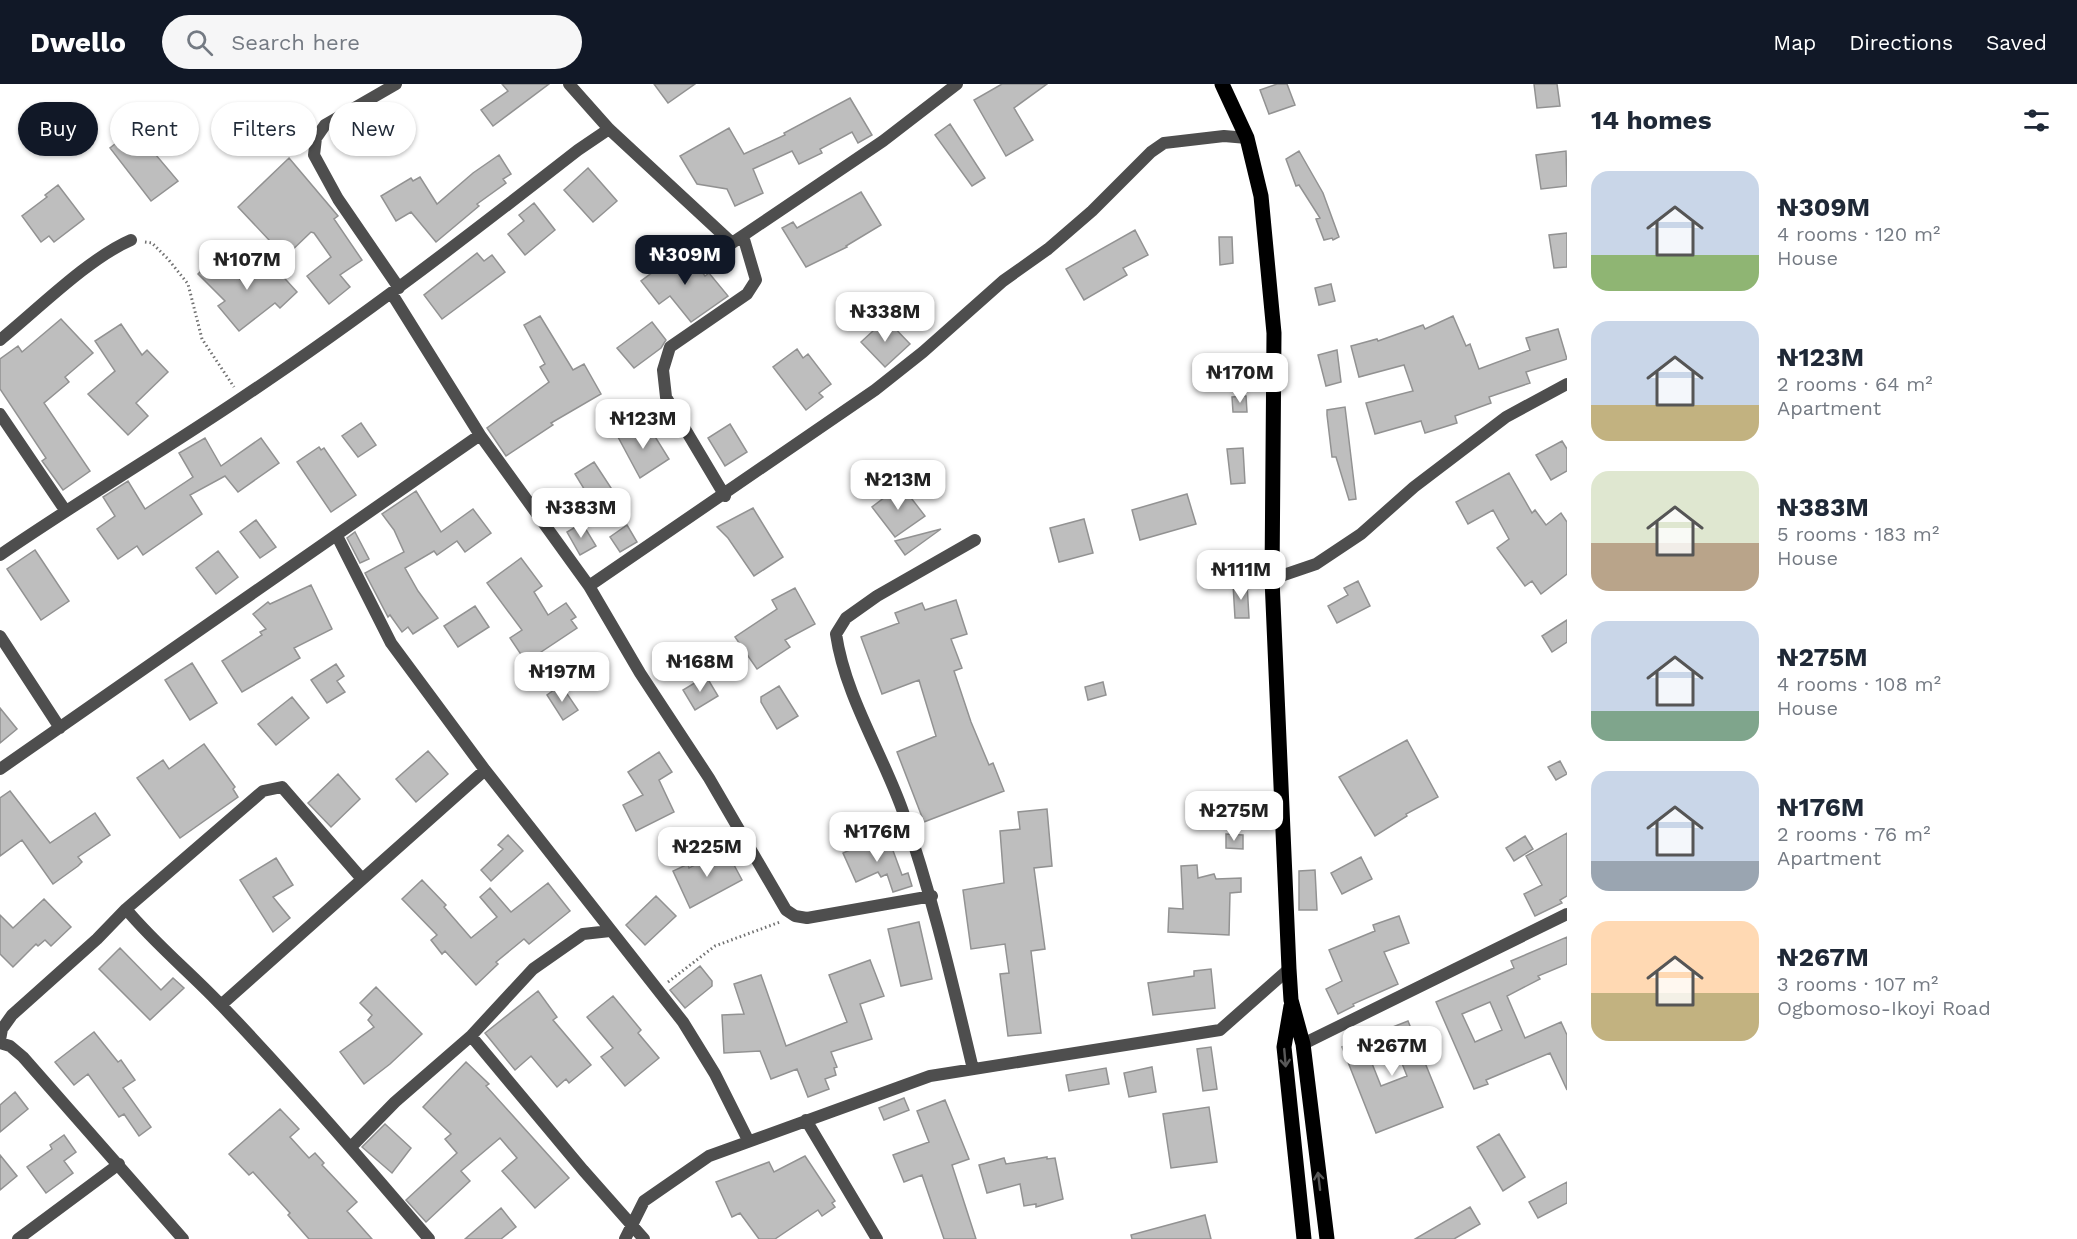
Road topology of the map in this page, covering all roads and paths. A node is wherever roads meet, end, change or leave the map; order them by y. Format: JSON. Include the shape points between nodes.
{"nodes":[{"id":1,"x":396,"y":84,"type":"edge"},
{"id":2,"x":569,"y":84,"type":"edge"},
{"id":3,"x":957,"y":84,"type":"edge"},
{"id":4,"x":1222,"y":84,"type":"edge"},
{"id":5,"x":609,"y":129,"type":"junction"},
{"id":6,"x":1247,"y":138,"type":"junction"},
{"id":7,"x":743,"y":236,"type":"junction"},
{"id":8,"x":131,"y":240,"type":"joint"},
{"id":9,"x":396,"y":291,"type":"junction"},
{"id":10,"x":0,"y":340,"type":"edge"},
{"id":11,"x":1567,"y":384,"type":"edge"},
{"id":12,"x":242,"y":398,"type":"junction"},
{"id":13,"x":0,"y":414,"type":"edge"},
{"id":14,"x":480,"y":435,"type":"junction"},
{"id":15,"x":725,"y":496,"type":"junction"},
{"id":16,"x":65,"y":510,"type":"junction"},
{"id":17,"x":337,"y":536,"type":"junction"},
{"id":18,"x":975,"y":540,"type":"dead end"},
{"id":19,"x":0,"y":555,"type":"edge"},
{"id":20,"x":1272,"y":579,"type":"junction"},
{"id":21,"x":589,"y":586,"type":"junction"},
{"id":22,"x":0,"y":636,"type":"edge"},
{"id":23,"x":60,"y":728,"type":"junction"},
{"id":24,"x":0,"y":769,"type":"edge"},
{"id":25,"x":485,"y":770,"type":"junction"},
{"id":26,"x":362,"y":879,"type":"junction"},
{"id":27,"x":932,"y":896,"type":"junction"},
{"id":28,"x":126,"y":909,"type":"junction"},
{"id":29,"x":1567,"y":914,"type":"edge"},
{"id":30,"x":795,"y":916,"type":"junction"},
{"id":31,"x":610,"y":931,"type":"junction"},
{"id":32,"x":1289,"y":969,"type":"junction"},
{"id":33,"x":658,"y":991,"type":"junction"},
{"id":34,"x":1292,"y":1000,"type":"junction"},
{"id":35,"x":221,"y":1005,"type":"junction"},
{"id":36,"x":471,"y":1036,"type":"junction"},
{"id":37,"x":0,"y":1042,"type":"edge"},
{"id":38,"x":1303,"y":1044,"type":"junction"},
{"id":39,"x":973,"y":1069,"type":"junction"},
{"id":40,"x":806,"y":1120,"type":"junction"},
{"id":41,"x":748,"y":1140,"type":"junction"},
{"id":42,"x":351,"y":1147,"type":"junction"},
{"id":43,"x":119,"y":1164,"type":"junction"},
{"id":44,"x":631,"y":1223,"type":"junction"},
{"id":45,"x":18,"y":1239,"type":"edge"},
{"id":46,"x":183,"y":1239,"type":"edge"},
{"id":47,"x":429,"y":1239,"type":"edge"},
{"id":48,"x":625,"y":1239,"type":"edge"},
{"id":49,"x":645,"y":1239,"type":"edge"},
{"id":50,"x":877,"y":1239,"type":"edge"},
{"id":51,"x":1304,"y":1239,"type":"edge"},
{"id":52,"x":1328,"y":1239,"type":"edge"}],
"edges":[{"from":1,"to":9,"type":"street","via":[[325,125],[316,138],[314,155]]},
{"from":2,"to":5,"type":"street"},
{"from":3,"to":7,"type":"street","via":[[883,141]]},
{"from":4,"to":6,"type":"main road"},
{"from":5,"to":7,"type":"street","via":[[722,236],[732,243]]},
{"from":5,"to":9,"type":"street"},
{"from":6,"to":15,"type":"street","via":[[1224,136],[1164,143],[1048,249],[1003,281],[915,358]]},
{"from":6,"to":20,"type":"main road","via":[[1261,196],[1274,333]]},
{"from":7,"to":15,"type":"street","via":[[756,280],[747,294],[670,348],[663,370],[666,397]]},
{"from":8,"to":10,"type":"street","via":[[95,262]]},
{"from":8,"to":12,"type":"path","via":[[152,243],[188,284],[202,339]]},
{"from":9,"to":12,"type":"street"},
{"from":9,"to":14,"type":"street"},
{"from":11,"to":20,"type":"street","via":[[1506,417],[1352,540],[1316,564]]},
{"from":12,"to":16,"type":"street"},
{"from":13,"to":16,"type":"street"},
{"from":14,"to":17,"type":"street"},
{"from":14,"to":21,"type":"street"},
{"from":15,"to":21,"type":"street"},
{"from":16,"to":19,"type":"street"},
{"from":17,"to":23,"type":"street"},
{"from":17,"to":25,"type":"street","via":[[391,643]]},
{"from":18,"to":27,"type":"street","via":[[877,596],[846,618],[836,634],[839,655],[886,766]]},
{"from":20,"to":32,"type":"main road"},
{"from":21,"to":30,"type":"street","via":[[640,674],[709,778],[778,900]]},
{"from":22,"to":23,"type":"street"},
{"from":23,"to":24,"type":"street"},
{"from":25,"to":26,"type":"street"},
{"from":25,"to":31,"type":"street"},
{"from":26,"to":28,"type":"street","via":[[282,787],[263,791]]},
{"from":26,"to":35,"type":"street"},
{"from":27,"to":30,"type":"street","via":[[807,918]]},
{"from":27,"to":39,"type":"street"},
{"from":28,"to":35,"type":"street"},
{"from":28,"to":37,"type":"street","via":[[12,1015],[2,1029]]},
{"from":29,"to":38,"type":"street"},
{"from":30,"to":33,"type":"path","via":[[715,946]]},
{"from":31,"to":33,"type":"street"},
{"from":31,"to":36,"type":"street","via":[[583,933],[533,969]]},
{"from":32,"to":34,"type":"main road"},
{"from":32,"to":39,"type":"street","via":[[1220,1030]]},
{"from":33,"to":41,"type":"street","via":[[683,1022],[715,1074]]},
{"from":34,"to":38,"type":"main road"},
{"from":34,"to":51,"type":"main road","one_way":true,"via":[[1284,1047]]},
{"from":35,"to":42,"type":"street"},
{"from":36,"to":42,"type":"street","via":[[395,1102]]},
{"from":36,"to":44,"type":"street"},
{"from":37,"to":43,"type":"street","via":[[23,1057]]},
{"from":52,"to":38,"type":"main road","one_way":true},
{"from":39,"to":40,"type":"street","via":[[930,1076]]},
{"from":40,"to":41,"type":"street"},
{"from":40,"to":50,"type":"street"},
{"from":41,"to":44,"type":"street","via":[[709,1156],[678,1175],[644,1201]]},
{"from":42,"to":47,"type":"street"},
{"from":43,"to":45,"type":"street"},
{"from":43,"to":46,"type":"street"},
{"from":44,"to":48,"type":"street"},
{"from":44,"to":49,"type":"street"}]}
